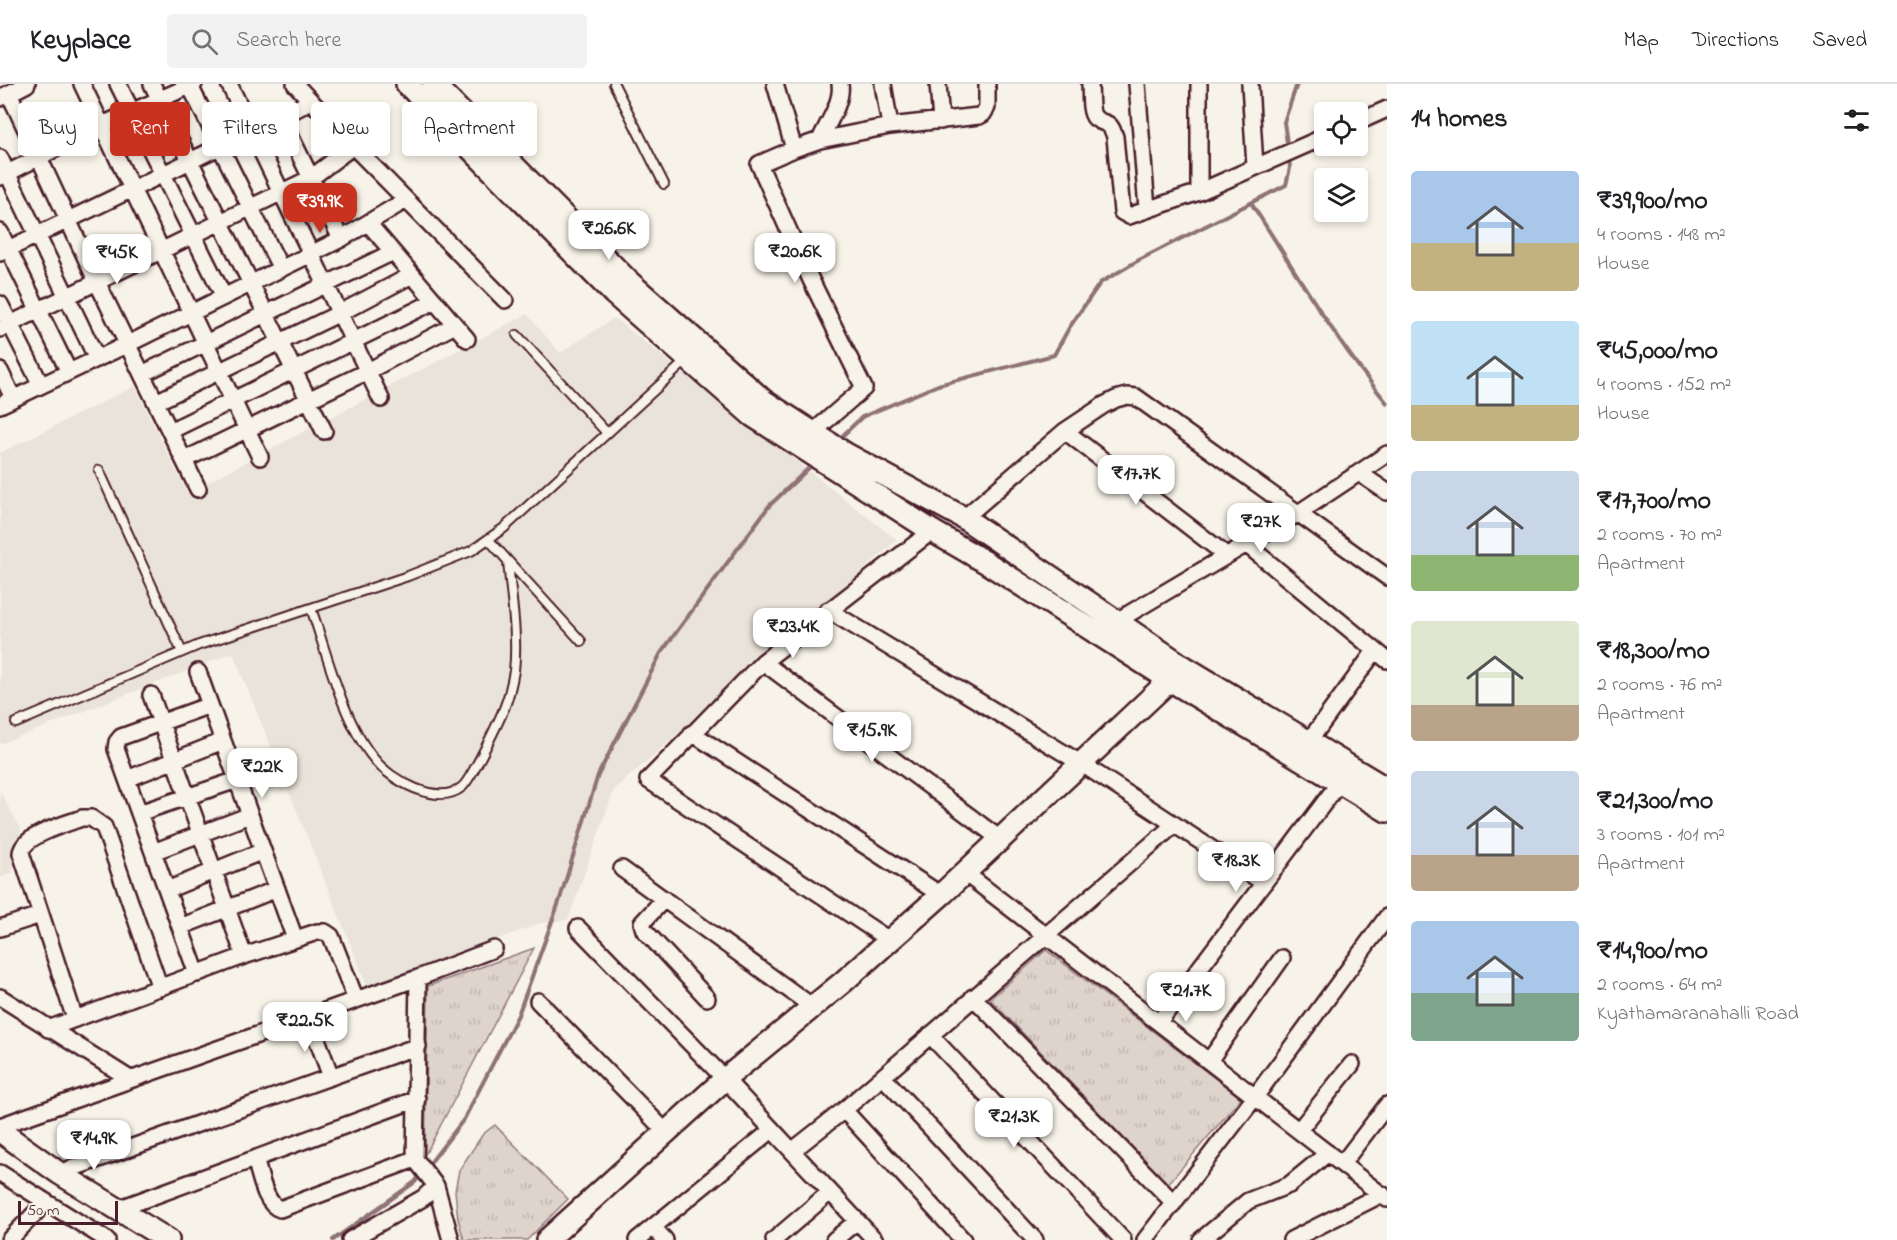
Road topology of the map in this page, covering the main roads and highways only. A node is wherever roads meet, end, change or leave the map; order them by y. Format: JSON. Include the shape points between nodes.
{"nodes":[{"id":1,"x":407,"y":84,"type":"edge"},
{"id":2,"x":433,"y":84,"type":"edge"},
{"id":3,"x":694,"y":353,"type":"junction"},
{"id":4,"x":841,"y":462,"type":"junction"},
{"id":5,"x":1176,"y":672,"type":"junction"},
{"id":6,"x":1387,"y":789,"type":"edge"},
{"id":7,"x":1387,"y":811,"type":"edge"},
{"id":8,"x":0,"y":1131,"type":"edge"},
{"id":9,"x":168,"y":1240,"type":"edge"},
{"id":10,"x":547,"y":1240,"type":"edge"}],
"edges":[{"from":1,"to":3,"type":"main road","via":[[614,294]]},
{"from":2,"to":3,"type":"main road"},
{"from":3,"to":4,"type":"main road","via":[[764,401],[808,442]]},
{"from":4,"to":5,"type":"main road","via":[[932,531]]},
{"from":4,"to":5,"type":"main road","via":[[964,518],[1115,622]]},
{"from":5,"to":6,"type":"main road","via":[[1309,741]]},
{"from":5,"to":7,"type":"main road","via":[[1339,783]]},
{"from":5,"to":10,"type":"main road","via":[[965,873],[725,1079]]},
{"from":8,"to":9,"type":"main road","via":[[59,1173]]}]}
